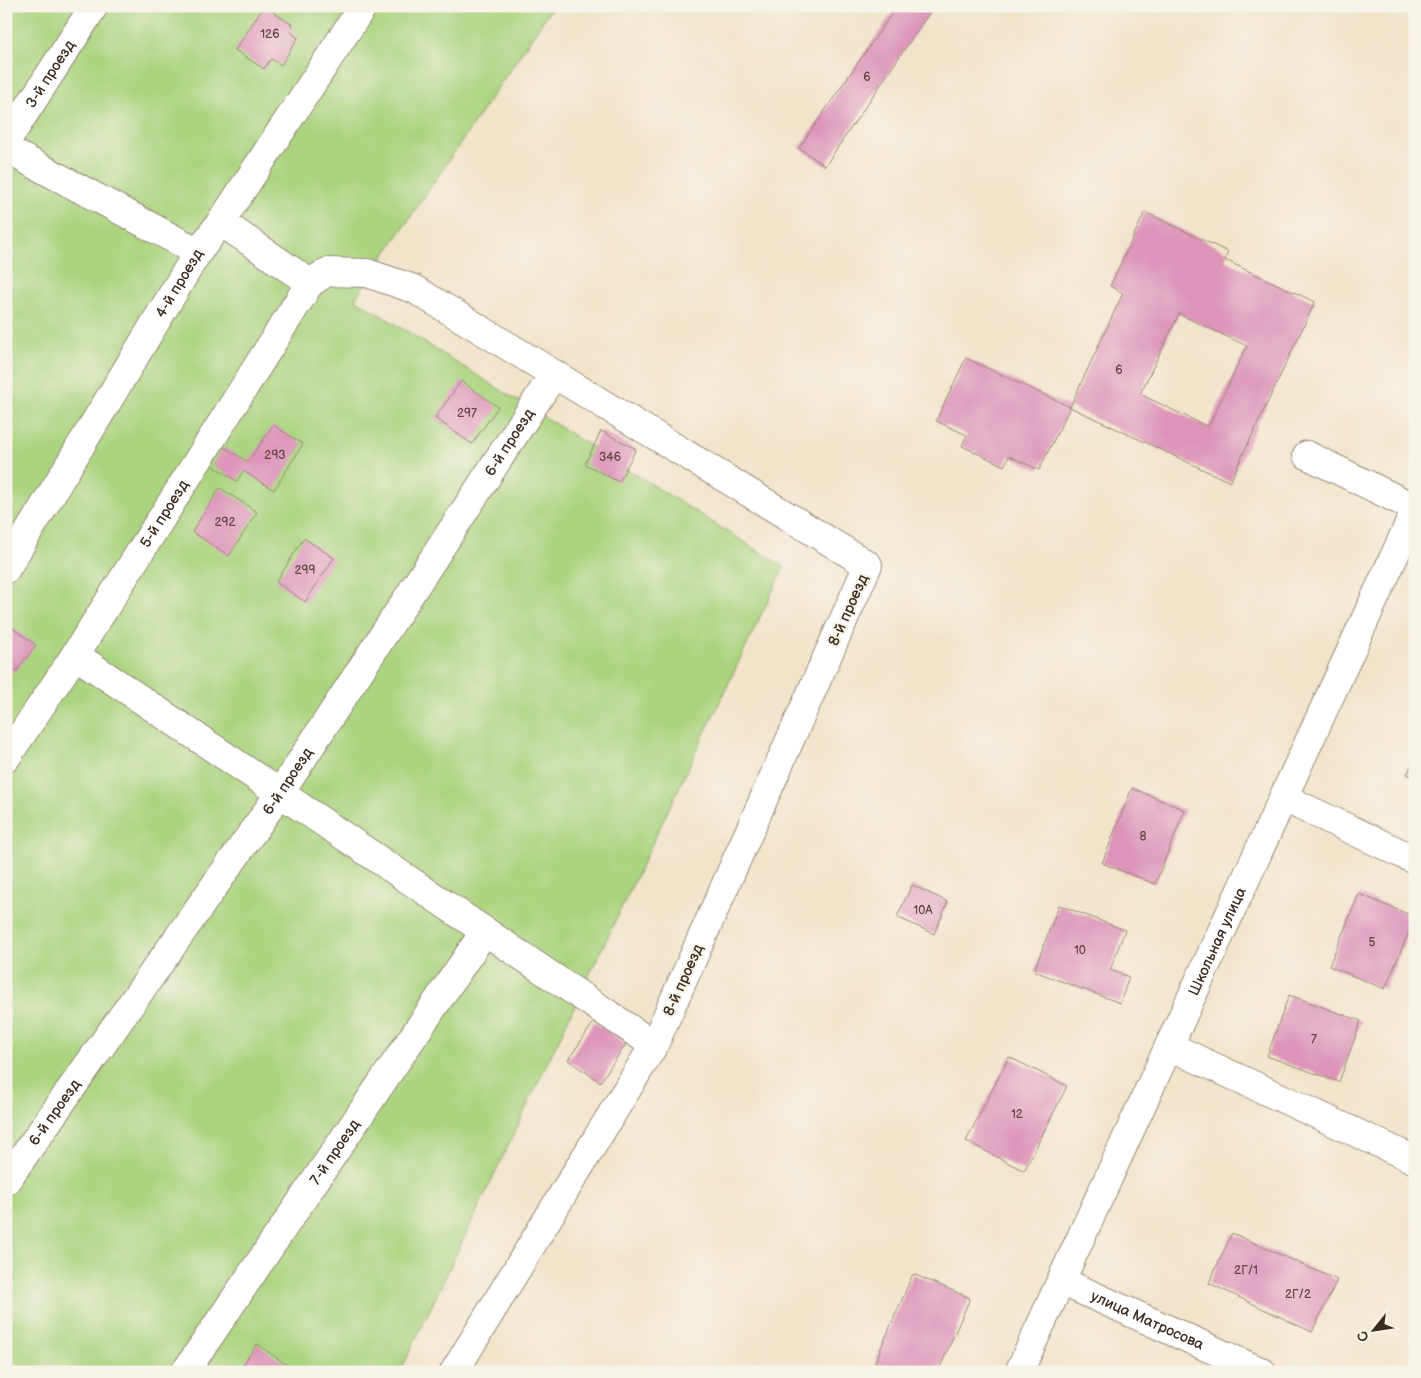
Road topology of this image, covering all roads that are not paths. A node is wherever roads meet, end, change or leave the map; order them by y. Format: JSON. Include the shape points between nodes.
{"nodes":[{"id":1,"x":94,"y":6,"type":"edge"},
{"id":2,"x":363,"y":6,"type":"edge"},
{"id":3,"x":6,"y":142,"type":"edge"},
{"id":4,"x":6,"y":149,"type":"edge"},
{"id":5,"x":221,"y":222,"type":"junction"},
{"id":6,"x":198,"y":252,"type":"junction"},
{"id":7,"x":318,"y":277,"type":"junction"},
{"id":8,"x":554,"y":374,"type":"junction"},
{"id":9,"x":1307,"y":455,"type":"dead end"},
{"id":10,"x":1415,"y":509,"type":"edge"},
{"id":11,"x":6,"y":568,"type":"edge"},
{"id":12,"x":75,"y":655,"type":"junction"},
{"id":13,"x":6,"y":758,"type":"edge"},
{"id":14,"x":280,"y":793,"type":"junction"},
{"id":15,"x":1284,"y":798,"type":"junction"},
{"id":16,"x":1415,"y":860,"type":"edge"},
{"id":17,"x":485,"y":931,"type":"junction"},
{"id":18,"x":654,"y":1045,"type":"junction"},
{"id":19,"x":1169,"y":1046,"type":"junction"},
{"id":20,"x":1415,"y":1160,"type":"edge"},
{"id":21,"x":6,"y":1181,"type":"edge"},
{"id":22,"x":1061,"y":1281,"type":"junction"},
{"id":23,"x":185,"y":1372,"type":"edge"},
{"id":24,"x":454,"y":1372,"type":"edge"},
{"id":25,"x":1019,"y":1372,"type":"edge"},
{"id":26,"x":1262,"y":1372,"type":"edge"}],
"edges":[{"from":1,"to":3,"type":"street","name":"3-й проезд"},
{"from":2,"to":5,"type":"street","name":"4-й проезд"},
{"from":4,"to":6,"type":"street"},
{"from":5,"to":6,"type":"street","name":"4-й проезд"},
{"from":5,"to":7,"type":"street"},
{"from":6,"to":11,"type":"street","name":"4-й проезд"},
{"from":7,"to":8,"type":"street","via":[[367,273],[414,289]]},
{"from":7,"to":12,"type":"street","name":"5-й проезд"},
{"from":8,"to":14,"type":"street","name":"6-й проезд"},
{"from":8,"to":18,"type":"street","name":"8-й проезд","via":[[868,565]]},
{"from":9,"to":10,"type":"street"},
{"from":10,"to":15,"type":"street","name":"Школьная улица"},
{"from":12,"to":13,"type":"street","name":"5-й проезд"},
{"from":12,"to":14,"type":"street"},
{"from":14,"to":17,"type":"street"},
{"from":14,"to":21,"type":"street","name":"6-й проезд"},
{"from":15,"to":16,"type":"street"},
{"from":15,"to":19,"type":"street","name":"Школьная улица"},
{"from":17,"to":18,"type":"street"},
{"from":17,"to":23,"type":"street","name":"7-й проезд"},
{"from":18,"to":24,"type":"street","name":"8-й проезд"},
{"from":19,"to":20,"type":"street"},
{"from":19,"to":22,"type":"street","name":"Школьная улица"},
{"from":22,"to":25,"type":"street","name":"Школьная улица"},
{"from":22,"to":26,"type":"street","name":"улица Матросова"}]}
